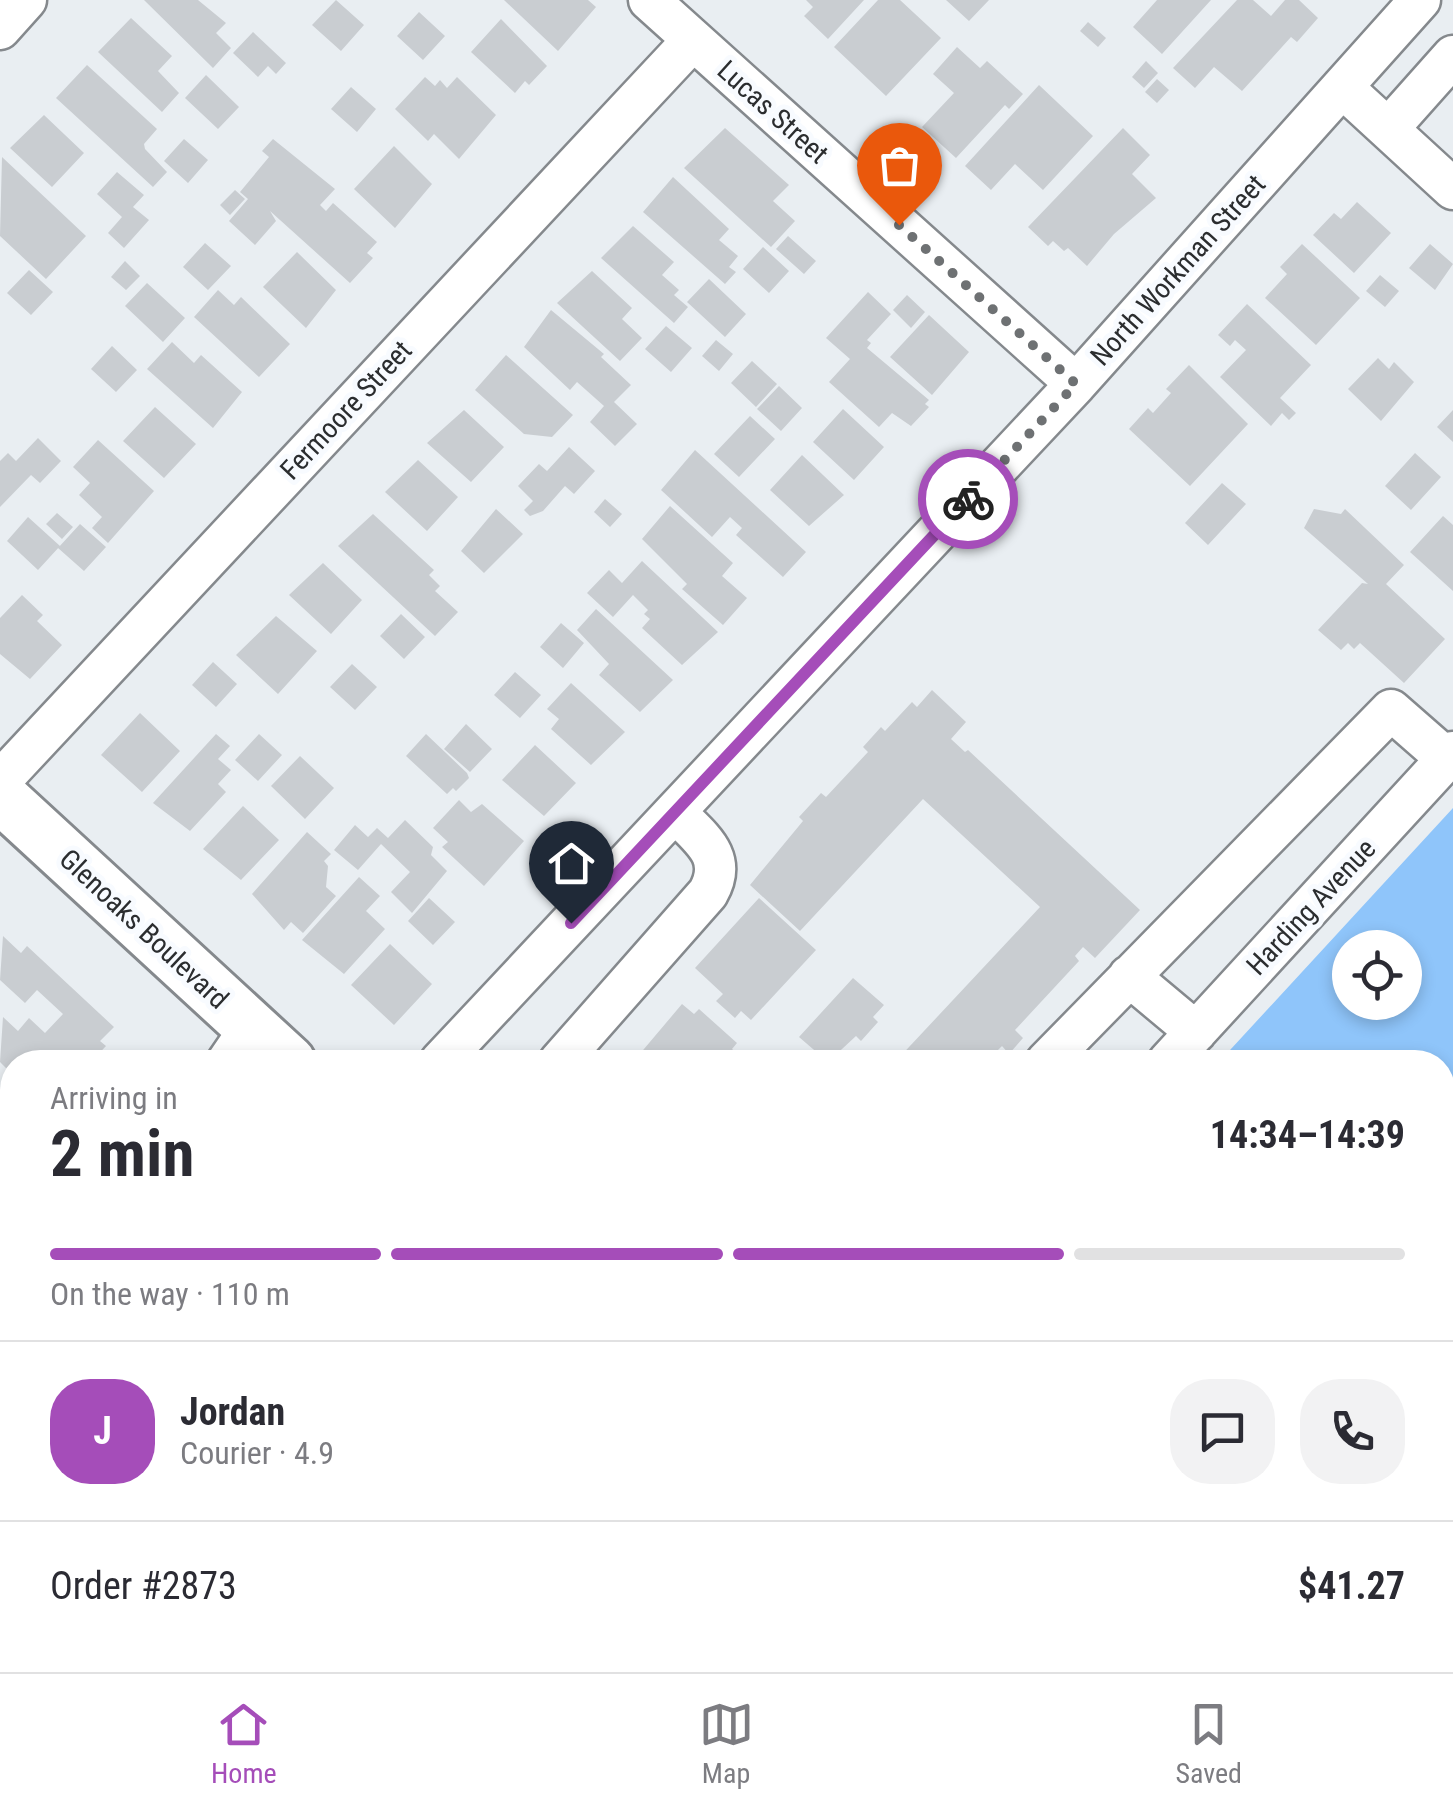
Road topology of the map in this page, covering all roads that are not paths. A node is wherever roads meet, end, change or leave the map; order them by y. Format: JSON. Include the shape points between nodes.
{"nodes":[{"id":1,"x":26,"y":0,"type":"edge"},
{"id":2,"x":650,"y":0,"type":"edge"},
{"id":3,"x":1420,"y":0,"type":"edge"},
{"id":4,"x":0,"y":28,"type":"edge"},
{"id":5,"x":693,"y":40,"type":"junction"},
{"id":6,"x":1453,"y":56,"type":"edge"},
{"id":7,"x":1342,"y":87,"type":"junction"},
{"id":8,"x":1388,"y":129,"type":"junction"},
{"id":9,"x":1453,"y":189,"type":"edge"},
{"id":10,"x":1076,"y":384,"type":"junction"},
{"id":11,"x":1450,"y":755,"type":"edge"},
{"id":12,"x":0,"y":781,"type":"edge"},
{"id":13,"x":0,"y":796,"type":"edge"},
{"id":14,"x":676,"y":812,"type":"junction"},
{"id":15,"x":1129,"y":976,"type":"junction"},
{"id":16,"x":1196,"y":1032,"type":"junction"},
{"id":17,"x":239,"y":1045,"type":"edge"},
{"id":18,"x":451,"y":1050,"type":"edge"},
{"id":19,"x":570,"y":1050,"type":"edge"},
{"id":20,"x":1058,"y":1050,"type":"edge"},
{"id":21,"x":1179,"y":1050,"type":"edge"}],
"edges":[{"from":1,"to":4,"type":"street"},
{"from":2,"to":5,"type":"street","name":"Lucas Street"},
{"from":3,"to":7,"type":"street","name":"North Workman Street"},
{"from":5,"to":10,"type":"street","name":"Lucas Street"},
{"from":5,"to":12,"type":"street","name":"Fermoore Street"},
{"from":6,"to":8,"type":"street"},
{"from":7,"to":8,"type":"street"},
{"from":7,"to":10,"type":"street","name":"North Workman Street"},
{"from":8,"to":9,"type":"street"},
{"from":10,"to":14,"type":"street","name":"North Workman Street"},
{"from":11,"to":15,"type":"street","via":[[1391,710]]},
{"from":11,"to":16,"type":"street","name":"Harding Avenue"},
{"from":13,"to":17,"type":"main road","name":"Glenoaks Boulevard"},
{"from":14,"to":18,"type":"street","name":"North Workman Street"},
{"from":14,"to":19,"type":"street","via":[[716,855],[718,875]]},
{"from":15,"to":16,"type":"street"},
{"from":15,"to":20,"type":"street"},
{"from":16,"to":21,"type":"street","name":"Harding Avenue"}]}
